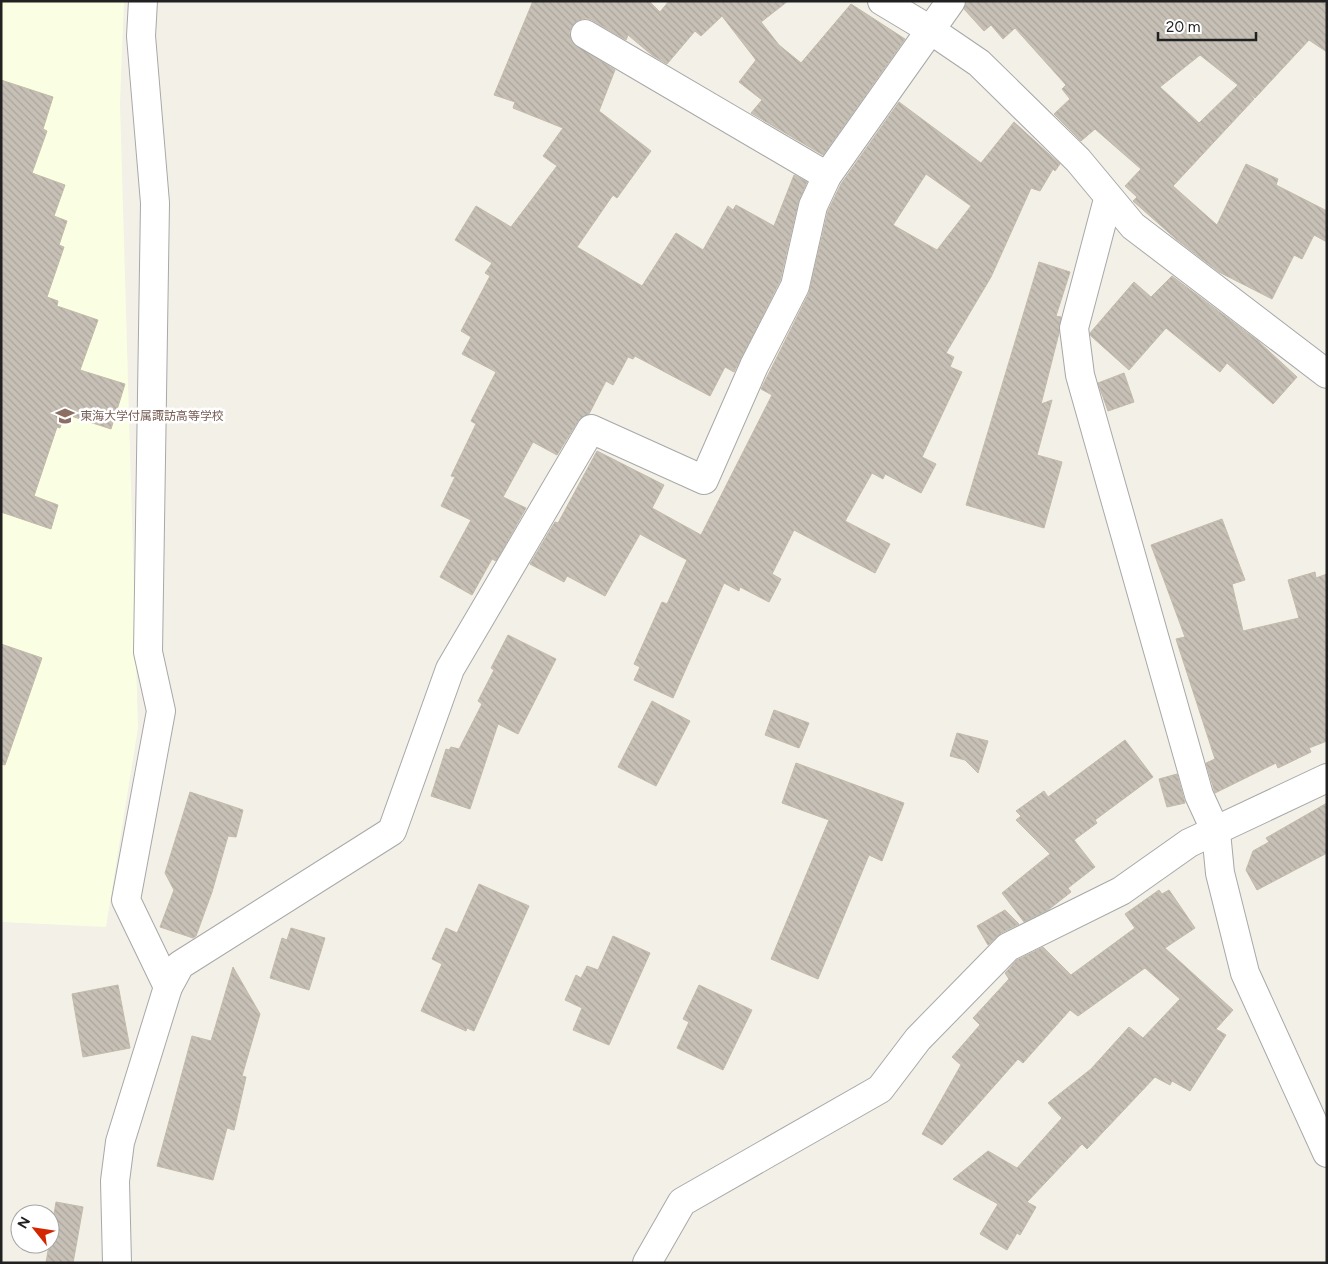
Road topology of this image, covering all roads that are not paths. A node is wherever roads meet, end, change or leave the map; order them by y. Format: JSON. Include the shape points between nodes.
{"nodes":[{"id":1,"x":143,"y":1,"type":"edge"},
{"id":2,"x":882,"y":1,"type":"edge"},
{"id":3,"x":951,"y":1,"type":"edge"},
{"id":4,"x":932,"y":30,"type":"junction"},
{"id":5,"x":585,"y":34,"type":"dead end"},
{"id":6,"x":827,"y":176,"type":"junction"},
{"id":7,"x":1108,"y":199,"type":"junction"},
{"id":8,"x":1327,"y":374,"type":"edge"},
{"id":9,"x":1327,"y":778,"type":"edge"},
{"id":10,"x":1216,"y":832,"type":"junction"},
{"id":11,"x":168,"y":987,"type":"junction"},
{"id":12,"x":1327,"y":1153,"type":"edge"},
{"id":13,"x":117,"y":1263,"type":"edge"},
{"id":14,"x":647,"y":1263,"type":"edge"}],
"edges":[{"from":1,"to":11,"type":"street","via":[[141,36],[155,203],[148,652],[162,711],[126,900]]},
{"from":2,"to":4,"type":"street"},
{"from":3,"to":4,"type":"street"},
{"from":4,"to":6,"type":"street"},
{"from":4,"to":7,"type":"street","via":[[979,64],[1078,160]]},
{"from":5,"to":6,"type":"street"},
{"from":6,"to":11,"type":"street","via":[[813,206],[794,286],[754,366],[704,480],[591,429],[450,669],[392,831],[180,965]]},
{"from":7,"to":8,"type":"street","via":[[1132,226]]},
{"from":7,"to":10,"type":"street","via":[[1074,328],[1080,374],[1199,795]]},
{"from":9,"to":10,"type":"street"},
{"from":10,"to":12,"type":"street","via":[[1220,873],[1245,973]]},
{"from":10,"to":14,"type":"street","via":[[1189,843],[1121,891],[1008,948],[918,1039],[880,1089],[682,1202]]},
{"from":11,"to":13,"type":"street","via":[[120,1142],[115,1181]]}]}
